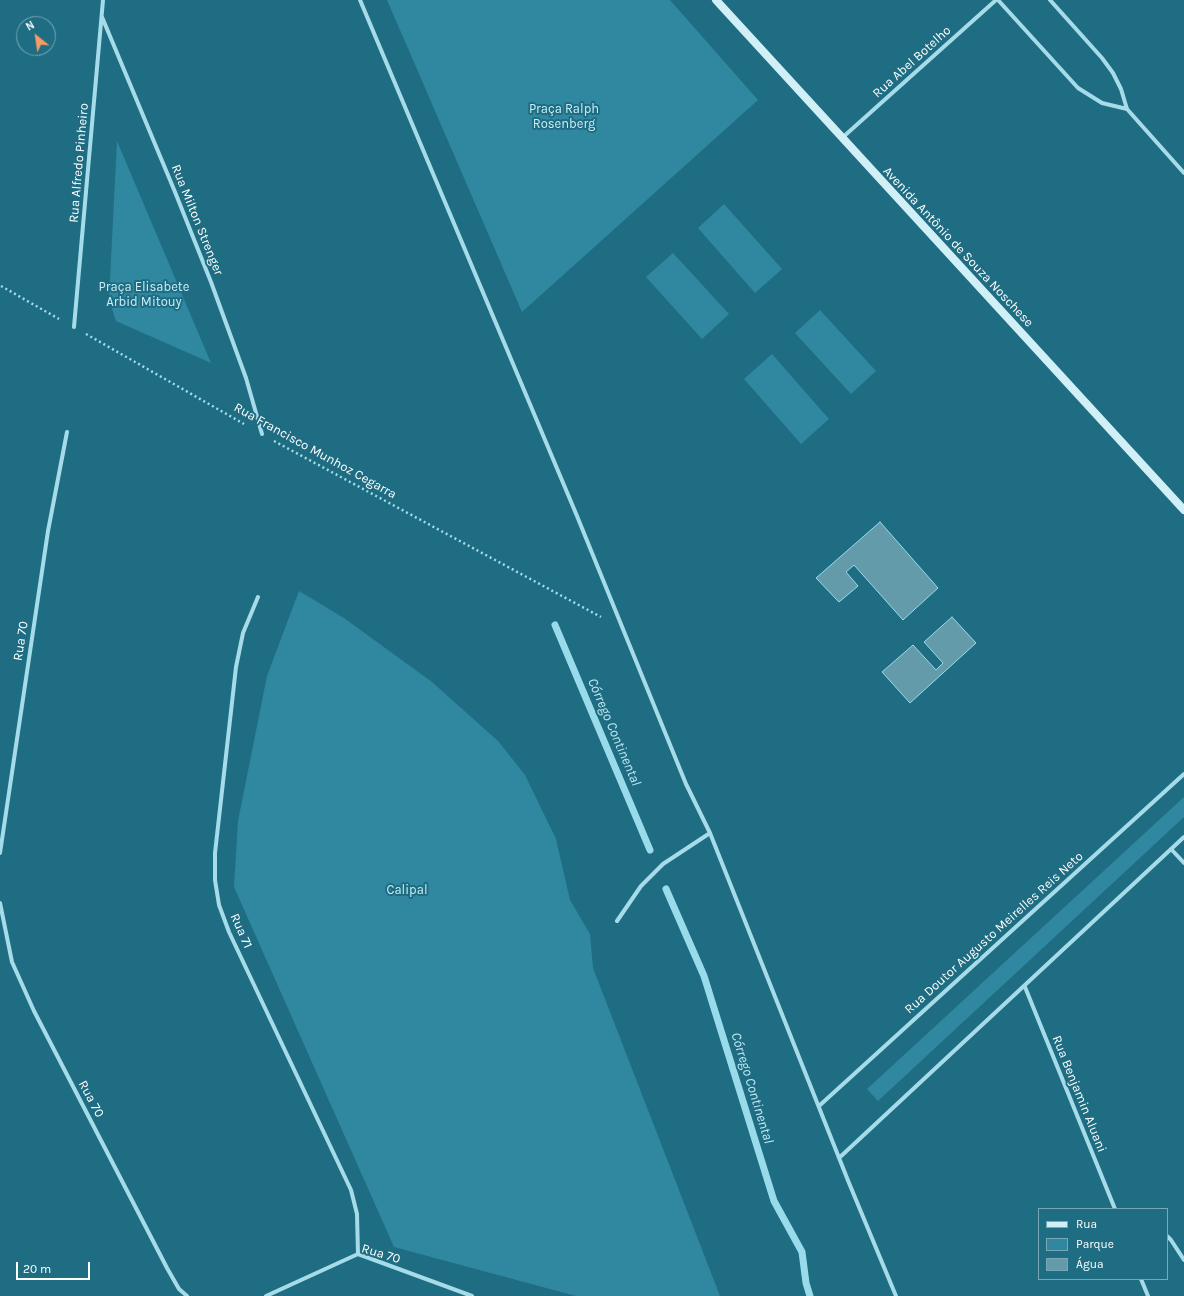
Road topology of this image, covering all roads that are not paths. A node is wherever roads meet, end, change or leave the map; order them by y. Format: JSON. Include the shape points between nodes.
{"nodes":[{"id":1,"x":102,"y":0,"type":"edge"},
{"id":2,"x":360,"y":0,"type":"edge"},
{"id":3,"x":716,"y":0,"type":"edge"},
{"id":4,"x":997,"y":0,"type":"edge"},
{"id":5,"x":1050,"y":0,"type":"edge"},
{"id":6,"x":102,"y":17,"type":"junction"},
{"id":7,"x":1127,"y":109,"type":"junction"},
{"id":8,"x":842,"y":138,"type":"junction"},
{"id":9,"x":1184,"y":173,"type":"edge"},
{"id":10,"x":74,"y":327,"type":"road end"},
{"id":11,"x":67,"y":432,"type":"dead end"},
{"id":12,"x":262,"y":434,"type":"road end"},
{"id":13,"x":1184,"y":510,"type":"edge"},
{"id":14,"x":258,"y":597,"type":"dead end"},
{"id":15,"x":1184,"y":774,"type":"edge"},
{"id":16,"x":710,"y":833,"type":"junction"},
{"id":17,"x":1184,"y":837,"type":"edge"},
{"id":18,"x":1171,"y":849,"type":"junction"},
{"id":19,"x":0,"y":853,"type":"edge"},
{"id":20,"x":1184,"y":863,"type":"edge"},
{"id":21,"x":0,"y":903,"type":"edge"},
{"id":22,"x":617,"y":921,"type":"dead end"},
{"id":23,"x":1025,"y":987,"type":"junction"},
{"id":24,"x":819,"y":1106,"type":"junction"},
{"id":25,"x":839,"y":1158,"type":"junction"},
{"id":26,"x":1115,"y":1208,"type":"edge"},
{"id":27,"x":1168,"y":1237,"type":"edge"},
{"id":28,"x":358,"y":1254,"type":"junction"},
{"id":29,"x":1184,"y":1260,"type":"edge"},
{"id":30,"x":1141,"y":1280,"type":"edge"},
{"id":31,"x":187,"y":1296,"type":"edge"},
{"id":32,"x":266,"y":1296,"type":"edge"},
{"id":33,"x":472,"y":1296,"type":"edge"},
{"id":34,"x":896,"y":1296,"type":"edge"},
{"id":35,"x":1148,"y":1296,"type":"edge"}],
"edges":[{"from":1,"to":6,"type":"street","name":"Rua Alfredo Pinheiro"},
{"from":2,"to":16,"type":"street","via":[[686,784]]},
{"from":3,"to":8,"type":"street","name":"Avenida Antônio de Souza Noschese"},
{"from":4,"to":7,"type":"street","via":[[1078,88],[1102,103]]},
{"from":4,"to":8,"type":"street","name":"Rua Abel Botelho"},
{"from":5,"to":7,"type":"street","via":[[1113,73]]},
{"from":6,"to":10,"type":"street","name":"Rua Alfredo Pinheiro"},
{"from":6,"to":12,"type":"street","name":"Rua Milton Strenger","via":[[211,282],[246,378]]},
{"from":7,"to":9,"type":"street"},
{"from":8,"to":13,"type":"street","name":"Avenida Antônio de Souza Noschese"},
{"from":11,"to":19,"type":"street","name":"Rua 70","via":[[48,531]]},
{"from":14,"to":28,"type":"street","name":"Rua 71","via":[[243,633],[236,667],[215,853],[215,880],[219,905],[229,932],[351,1190],[357,1214]]},
{"from":15,"to":24,"type":"street","name":"Rua Doutor Augusto Meirelles Reis Neto"},
{"from":16,"to":22,"type":"street","via":[[663,864],[641,886]]},
{"from":16,"to":24,"type":"street"},
{"from":17,"to":18,"type":"street"},
{"from":18,"to":20,"type":"street"},
{"from":18,"to":23,"type":"street"},
{"from":21,"to":31,"type":"street","name":"Rua 70","via":[[12,962],[34,1011],[167,1268],[179,1289]]},
{"from":23,"to":25,"type":"street"},
{"from":23,"to":26,"type":"street","name":"Rua Benjamin Aluani"},
{"from":24,"to":25,"type":"street"},
{"from":25,"to":34,"type":"street"},
{"from":27,"to":29,"type":"street"},
{"from":28,"to":32,"type":"street","name":"Rua 70"},
{"from":28,"to":33,"type":"street","name":"Rua 70"},
{"from":30,"to":35,"type":"street"}]}
